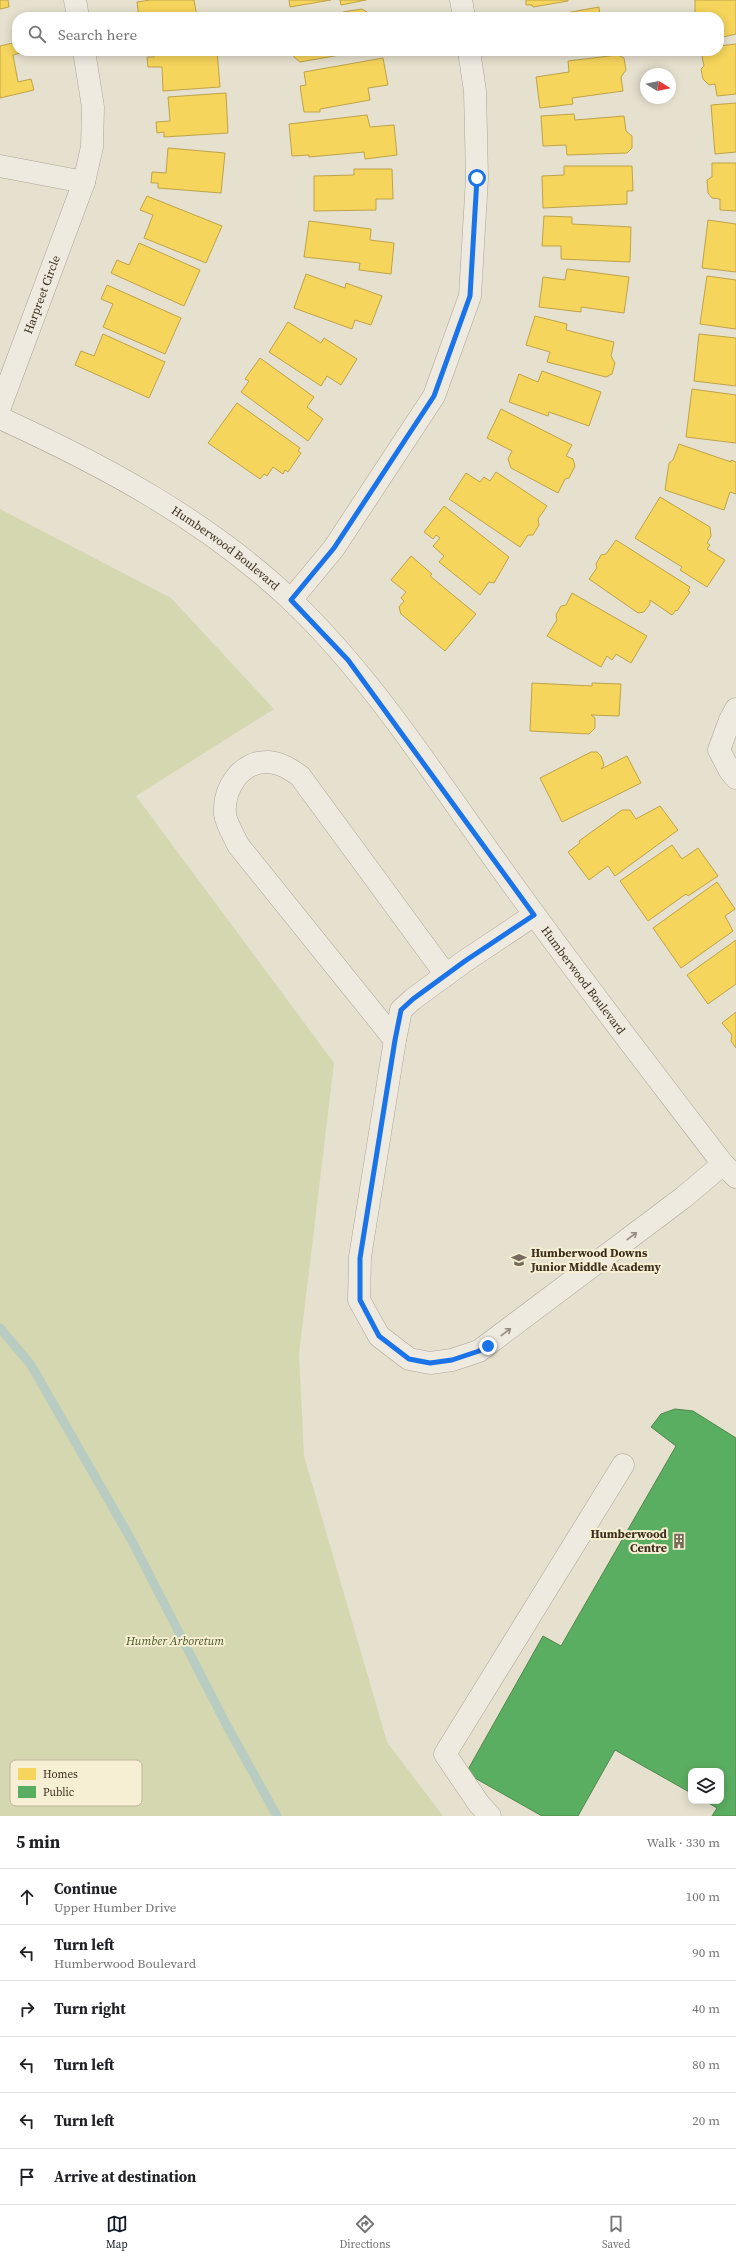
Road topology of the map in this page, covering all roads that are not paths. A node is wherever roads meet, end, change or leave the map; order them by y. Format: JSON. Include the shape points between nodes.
{"nodes":[{"id":1,"x":75,"y":0,"type":"edge"},
{"id":2,"x":461,"y":0,"type":"edge"},
{"id":3,"x":77,"y":12,"type":"edge"},
{"id":4,"x":463,"y":12,"type":"edge"},
{"id":5,"x":85,"y":56,"type":"edge"},
{"id":6,"x":470,"y":56,"type":"edge"},
{"id":7,"x":0,"y":166,"type":"edge"},
{"id":8,"x":84,"y":182,"type":"junction"},
{"id":9,"x":0,"y":407,"type":"edge"},
{"id":10,"x":0,"y":418,"type":"edge"},
{"id":11,"x":291,"y":600,"type":"junction"},
{"id":12,"x":736,"y":709,"type":"edge"},
{"id":13,"x":736,"y":778,"type":"edge"},
{"id":14,"x":534,"y":915,"type":"junction"},
{"id":15,"x":446,"y":975,"type":"junction"},
{"id":16,"x":395,"y":1040,"type":"junction"},
{"id":17,"x":730,"y":1170,"type":"edge"},
{"id":18,"x":623,"y":1464,"type":"dead end"},
{"id":19,"x":490,"y":1816,"type":"edge"}],
"edges":[{"from":1,"to":3,"type":"street"},
{"from":2,"to":4,"type":"street"},
{"from":5,"to":8,"type":"street","name":"Harpreet Circle","via":[[93,107],[92,147]]},
{"from":6,"to":11,"type":"street","via":[[475,91],[477,178],[470,296],[434,396],[334,548]]},
{"from":7,"to":8,"type":"street"},
{"from":8,"to":9,"type":"street","name":"Harpreet Circle"},
{"from":10,"to":11,"type":"street","name":"Humberwood Boulevard","via":[[104,468],[177,511],[240,556]]},
{"from":11,"to":14,"type":"street","name":"Humberwood Boulevard","via":[[348,660]]},
{"from":12,"to":13,"type":"street","via":[[719,750]]},
{"from":14,"to":15,"type":"street"},
{"from":14,"to":17,"type":"street","name":"Humberwood Boulevard"},
{"from":15,"to":16,"type":"street","via":[[401,1010]]},
{"from":15,"to":16,"type":"street","via":[[300,776],[285,766],[268,762],[245,768],[232,782],[226,797],[225,815],[238,845]]},
{"from":16,"to":17,"type":"street","one_way":true,"via":[[360,1258],[360,1300],[379,1336],[409,1359],[430,1363],[452,1360],[479,1351],[684,1197]]},
{"from":18,"to":19,"type":"street","via":[[445,1754]]}]}
